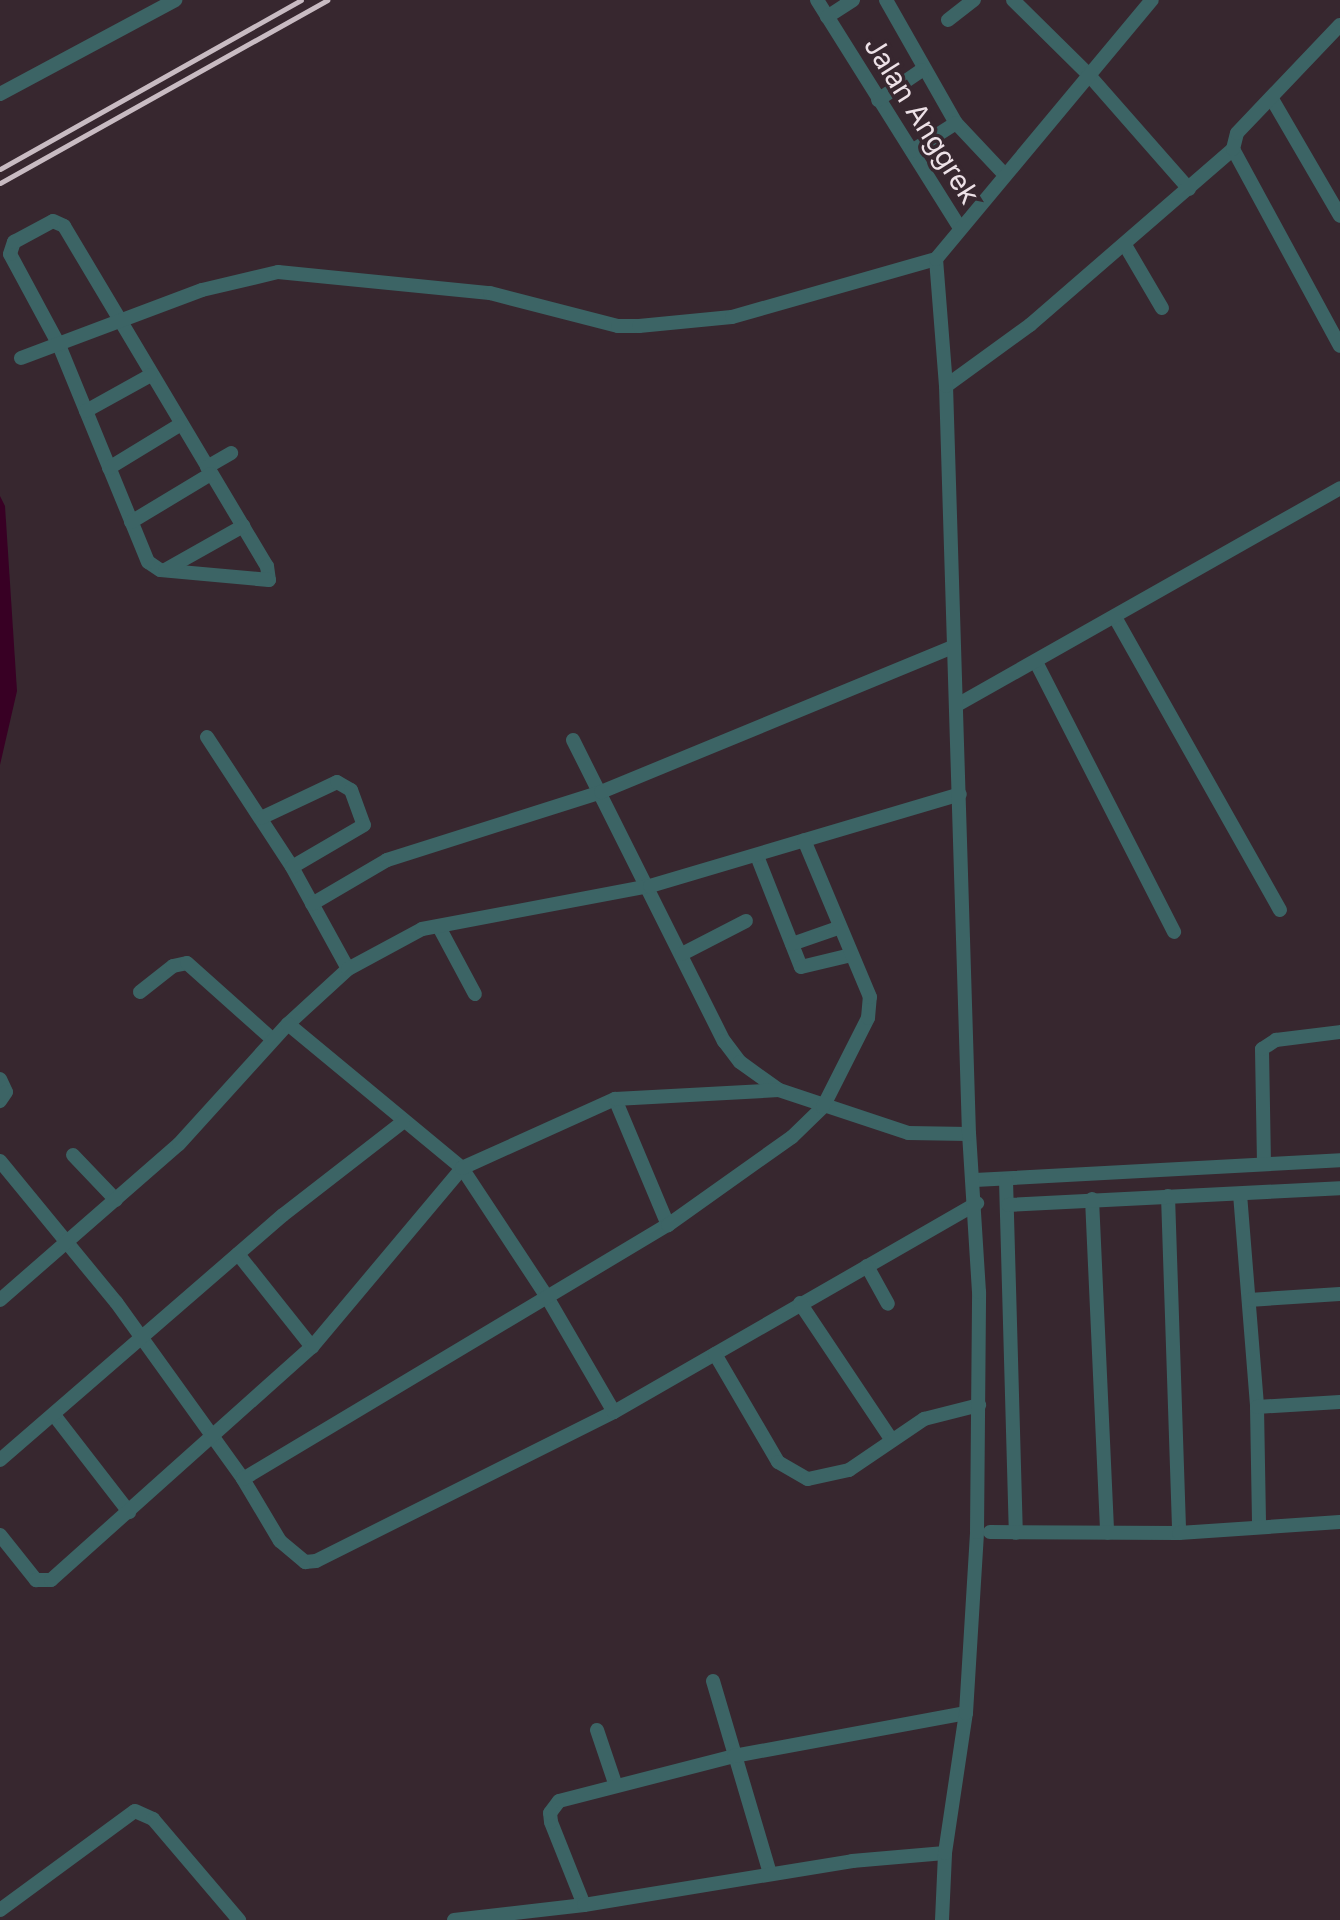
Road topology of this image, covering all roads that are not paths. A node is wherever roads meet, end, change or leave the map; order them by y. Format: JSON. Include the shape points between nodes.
{"nodes":[{"id":1,"x":817,"y":0,"type":"edge"},
{"id":2,"x":853,"y":0,"type":"edge"},
{"id":3,"x":886,"y":0,"type":"edge"},
{"id":4,"x":974,"y":0,"type":"edge"},
{"id":5,"x":1013,"y":0,"type":"edge"},
{"id":6,"x":1152,"y":0,"type":"edge"},
{"id":7,"x":165,"y":2,"type":"edge"},
{"id":8,"x":827,"y":17,"type":"junction"},
{"id":9,"x":948,"y":20,"type":"dead end"},
{"id":10,"x":1340,"y":25,"type":"edge"},
{"id":11,"x":922,"y":70,"type":"junction"},
{"id":12,"x":1088,"y":74,"type":"junction"},
{"id":13,"x":0,"y":94,"type":"edge"},
{"id":14,"x":1272,"y":99,"type":"junction"},
{"id":15,"x":878,"y":100,"type":"junction"},
{"id":16,"x":956,"y":123,"type":"junction"},
{"id":17,"x":1233,"y":149,"type":"junction"},
{"id":18,"x":912,"y":151,"type":"junction"},
{"id":19,"x":1004,"y":174,"type":"junction"},
{"id":20,"x":1189,"y":189,"type":"junction"},
{"id":21,"x":1340,"y":216,"type":"edge"},
{"id":22,"x":959,"y":226,"type":"junction"},
{"id":23,"x":1125,"y":245,"type":"junction"},
{"id":24,"x":936,"y":259,"type":"junction"},
{"id":25,"x":1162,"y":308,"type":"dead end"},
{"id":26,"x":119,"y":324,"type":"junction"},
{"id":27,"x":59,"y":345,"type":"junction"},
{"id":28,"x":1340,"y":346,"type":"edge"},
{"id":29,"x":21,"y":358,"type":"dead end"},
{"id":30,"x":151,"y":375,"type":"junction"},
{"id":31,"x":946,"y":386,"type":"junction"},
{"id":32,"x":86,"y":411,"type":"junction"},
{"id":33,"x":181,"y":424,"type":"junction"},
{"id":34,"x":231,"y":453,"type":"dead end"},
{"id":35,"x":109,"y":468,"type":"junction"},
{"id":36,"x":209,"y":471,"type":"junction"},
{"id":37,"x":1340,"y":488,"type":"edge"},
{"id":38,"x":131,"y":522,"type":"junction"},
{"id":39,"x":243,"y":526,"type":"junction"},
{"id":40,"x":165,"y":571,"type":"junction"},
{"id":41,"x":1116,"y":619,"type":"junction"},
{"id":42,"x":953,"y":647,"type":"junction"},
{"id":43,"x":1037,"y":664,"type":"junction"},
{"id":44,"x":957,"y":705,"type":"junction"},
{"id":45,"x":207,"y":737,"type":"dead end"},
{"id":46,"x":573,"y":740,"type":"dead end"},
{"id":47,"x":601,"y":792,"type":"junction"},
{"id":48,"x":960,"y":794,"type":"junction"},
{"id":49,"x":261,"y":818,"type":"junction"},
{"id":50,"x":804,"y":840,"type":"junction"},
{"id":51,"x":757,"y":856,"type":"junction"},
{"id":52,"x":292,"y":867,"type":"junction"},
{"id":53,"x":650,"y":886,"type":"junction"},
{"id":54,"x":312,"y":904,"type":"junction"},
{"id":55,"x":1280,"y":910,"type":"dead end"},
{"id":56,"x":746,"y":921,"type":"dead end"},
{"id":57,"x":439,"y":927,"type":"junction"},
{"id":58,"x":838,"y":928,"type":"junction"},
{"id":59,"x":1174,"y":932,"type":"dead end"},
{"id":60,"x":792,"y":944,"type":"junction"},
{"id":61,"x":682,"y":954,"type":"junction"},
{"id":62,"x":851,"y":955,"type":"junction"},
{"id":63,"x":348,"y":969,"type":"junction"},
{"id":64,"x":140,"y":992,"type":"dead end"},
{"id":65,"x":475,"y":994,"type":"dead end"},
{"id":66,"x":288,"y":1024,"type":"junction"},
{"id":67,"x":1340,"y":1032,"type":"edge"},
{"id":68,"x":273,"y":1040,"type":"junction"},
{"id":69,"x":0,"y":1079,"type":"edge"},
{"id":70,"x":779,"y":1090,"type":"junction"},
{"id":71,"x":615,"y":1099,"type":"junction"},
{"id":72,"x":0,"y":1101,"type":"edge"},
{"id":73,"x":823,"y":1107,"type":"junction"},
{"id":74,"x":403,"y":1122,"type":"junction"},
{"id":75,"x":969,"y":1134,"type":"junction"},
{"id":76,"x":73,"y":1155,"type":"dead end"},
{"id":77,"x":1340,"y":1160,"type":"edge"},
{"id":78,"x":1264,"y":1164,"type":"junction"},
{"id":79,"x":462,"y":1168,"type":"junction"},
{"id":80,"x":2,"y":1169,"type":"edge"},
{"id":81,"x":975,"y":1180,"type":"junction"},
{"id":82,"x":1006,"y":1180,"type":"junction"},
{"id":83,"x":1340,"y":1188,"type":"edge"},
{"id":84,"x":1240,"y":1194,"type":"junction"},
{"id":85,"x":1168,"y":1196,"type":"junction"},
{"id":86,"x":1092,"y":1199,"type":"junction"},
{"id":87,"x":116,"y":1200,"type":"junction"},
{"id":88,"x":977,"y":1203,"type":"junction"},
{"id":89,"x":1008,"y":1205,"type":"junction"},
{"id":90,"x":668,"y":1225,"type":"junction"},
{"id":91,"x":70,"y":1242,"type":"junction"},
{"id":92,"x":238,"y":1254,"type":"junction"},
{"id":93,"x":867,"y":1266,"type":"junction"},
{"id":94,"x":1340,"y":1294,"type":"edge"},
{"id":95,"x":547,"y":1297,"type":"junction"},
{"id":96,"x":0,"y":1300,"type":"edge"},
{"id":97,"x":1249,"y":1300,"type":"junction"},
{"id":98,"x":800,"y":1303,"type":"junction"},
{"id":99,"x":888,"y":1304,"type":"dead end"},
{"id":100,"x":142,"y":1339,"type":"junction"},
{"id":101,"x":312,"y":1347,"type":"junction"},
{"id":102,"x":715,"y":1354,"type":"junction"},
{"id":103,"x":1340,"y":1402,"type":"edge"},
{"id":104,"x":979,"y":1405,"type":"junction"},
{"id":105,"x":1257,"y":1407,"type":"junction"},
{"id":106,"x":614,"y":1412,"type":"junction"},
{"id":107,"x":54,"y":1415,"type":"junction"},
{"id":108,"x":212,"y":1438,"type":"junction"},
{"id":109,"x":891,"y":1439,"type":"junction"},
{"id":110,"x":0,"y":1460,"type":"edge"},
{"id":111,"x":243,"y":1479,"type":"junction"},
{"id":112,"x":129,"y":1512,"type":"junction"},
{"id":113,"x":1340,"y":1522,"type":"edge"},
{"id":114,"x":1259,"y":1526,"type":"junction"},
{"id":115,"x":990,"y":1532,"type":"dead end"},
{"id":116,"x":1016,"y":1533,"type":"junction"},
{"id":117,"x":1107,"y":1533,"type":"junction"},
{"id":118,"x":1179,"y":1533,"type":"junction"},
{"id":119,"x":0,"y":1535,"type":"edge"},
{"id":120,"x":713,"y":1681,"type":"dead end"},
{"id":121,"x":966,"y":1713,"type":"junction"},
{"id":122,"x":597,"y":1730,"type":"dead end"},
{"id":123,"x":734,"y":1756,"type":"junction"},
{"id":124,"x":616,"y":1786,"type":"junction"},
{"id":125,"x":945,"y":1853,"type":"junction"},
{"id":126,"x":770,"y":1874,"type":"junction"},
{"id":127,"x":584,"y":1905,"type":"junction"},
{"id":128,"x":0,"y":1910,"type":"edge"},
{"id":129,"x":239,"y":1920,"type":"edge"},
{"id":130,"x":454,"y":1920,"type":"edge"},
{"id":131,"x":942,"y":1920,"type":"edge"}],
"edges":[{"from":1,"to":8,"type":"street","name":"Jalan Anggrek"},
{"from":2,"to":8,"type":"street"},
{"from":3,"to":11,"type":"street"},
{"from":4,"to":9,"type":"street"},
{"from":5,"to":12,"type":"street"},
{"from":6,"to":12,"type":"street"},
{"from":7,"to":13,"type":"street"},
{"from":8,"to":15,"type":"street","name":"Jalan Anggrek"},
{"from":10,"to":14,"type":"street"},
{"from":11,"to":15,"type":"street"},
{"from":11,"to":16,"type":"street"},
{"from":12,"to":19,"type":"street"},
{"from":12,"to":20,"type":"street"},
{"from":14,"to":17,"type":"street","via":[[1237,133]]},
{"from":14,"to":21,"type":"street"},
{"from":15,"to":18,"type":"street","name":"Jalan Anggrek"},
{"from":16,"to":18,"type":"street"},
{"from":16,"to":19,"type":"street"},
{"from":17,"to":20,"type":"street"},
{"from":17,"to":28,"type":"street"},
{"from":18,"to":22,"type":"street","name":"Jalan Anggrek"},
{"from":19,"to":22,"type":"street"},
{"from":20,"to":23,"type":"street"},
{"from":22,"to":24,"type":"street"},
{"from":23,"to":25,"type":"street"},
{"from":23,"to":31,"type":"street"},
{"from":24,"to":26,"type":"street","via":[[732,317],[670,325],[618,326],[490,293],[302,271],[239,279]]},
{"from":24,"to":31,"type":"street"},
{"from":26,"to":27,"type":"street"},
{"from":26,"to":27,"type":"street","via":[[62,222],[53,221],[19,238],[10,254]]},
{"from":26,"to":30,"type":"street"},
{"from":27,"to":29,"type":"street"},
{"from":27,"to":32,"type":"street"},
{"from":30,"to":32,"type":"street"},
{"from":30,"to":33,"type":"street"},
{"from":31,"to":42,"type":"street"},
{"from":32,"to":35,"type":"street"},
{"from":33,"to":35,"type":"street"},
{"from":33,"to":36,"type":"street"},
{"from":34,"to":36,"type":"street"},
{"from":35,"to":38,"type":"street"},
{"from":36,"to":38,"type":"street"},
{"from":36,"to":39,"type":"street"},
{"from":37,"to":41,"type":"street"},
{"from":38,"to":40,"type":"street","via":[[148,562]]},
{"from":39,"to":40,"type":"street"},
{"from":39,"to":40,"type":"street","via":[[267,566],[269,580]]},
{"from":41,"to":43,"type":"street"},
{"from":41,"to":55,"type":"street"},
{"from":42,"to":44,"type":"street"},
{"from":42,"to":47,"type":"street"},
{"from":43,"to":44,"type":"street"},
{"from":43,"to":59,"type":"street"},
{"from":44,"to":48,"type":"street"},
{"from":45,"to":49,"type":"street"},
{"from":46,"to":47,"type":"street"},
{"from":47,"to":53,"type":"street"},
{"from":47,"to":54,"type":"street","via":[[387,860]]},
{"from":48,"to":50,"type":"street"},
{"from":48,"to":75,"type":"street"},
{"from":49,"to":52,"type":"street"},
{"from":49,"to":52,"type":"street","via":[[337,782],[351,790],[364,825]]},
{"from":50,"to":51,"type":"street"},
{"from":50,"to":58,"type":"street"},
{"from":51,"to":53,"type":"street"},
{"from":51,"to":60,"type":"street"},
{"from":52,"to":54,"type":"street"},
{"from":53,"to":57,"type":"street"},
{"from":53,"to":61,"type":"street"},
{"from":54,"to":63,"type":"street"},
{"from":56,"to":61,"type":"street"},
{"from":57,"to":63,"type":"street","via":[[422,929]]},
{"from":57,"to":65,"type":"street"},
{"from":58,"to":60,"type":"street"},
{"from":58,"to":62,"type":"street"},
{"from":60,"to":62,"type":"street","via":[[803,969]]},
{"from":61,"to":70,"type":"street","via":[[732,1054]]},
{"from":62,"to":73,"type":"street","via":[[870,1008]]},
{"from":63,"to":66,"type":"street"},
{"from":64,"to":68,"type":"street","via":[[173,966],[187,963]]},
{"from":66,"to":68,"type":"street"},
{"from":66,"to":74,"type":"street"},
{"from":67,"to":78,"type":"street","via":[[1276,1040],[1262,1049]]},
{"from":68,"to":87,"type":"street","via":[[179,1144]]},
{"from":69,"to":72,"type":"street","via":[[6,1092]]},
{"from":70,"to":71,"type":"street"},
{"from":70,"to":73,"type":"street"},
{"from":71,"to":79,"type":"street"},
{"from":71,"to":90,"type":"street"},
{"from":73,"to":75,"type":"street","via":[[908,1133]]},
{"from":73,"to":90,"type":"street","via":[[792,1137]]},
{"from":74,"to":79,"type":"street"},
{"from":74,"to":92,"type":"street"},
{"from":75,"to":81,"type":"street"},
{"from":76,"to":87,"type":"street"},
{"from":77,"to":78,"type":"street"},
{"from":78,"to":82,"type":"street"},
{"from":79,"to":95,"type":"street"},
{"from":79,"to":101,"type":"street"},
{"from":80,"to":91,"type":"street"},
{"from":81,"to":82,"type":"street"},
{"from":81,"to":88,"type":"street"},
{"from":82,"to":89,"type":"street"},
{"from":83,"to":84,"type":"street"},
{"from":84,"to":85,"type":"street"},
{"from":84,"to":97,"type":"street"},
{"from":85,"to":86,"type":"street"},
{"from":85,"to":118,"type":"street"},
{"from":86,"to":89,"type":"street"},
{"from":86,"to":117,"type":"street"},
{"from":87,"to":91,"type":"street"},
{"from":88,"to":93,"type":"street"},
{"from":88,"to":104,"type":"street"},
{"from":89,"to":116,"type":"street"},
{"from":90,"to":95,"type":"street"},
{"from":91,"to":96,"type":"street"},
{"from":91,"to":100,"type":"street"},
{"from":92,"to":100,"type":"street"},
{"from":92,"to":101,"type":"street"},
{"from":93,"to":98,"type":"street"},
{"from":93,"to":99,"type":"street"},
{"from":94,"to":97,"type":"street"},
{"from":95,"to":106,"type":"street"},
{"from":95,"to":111,"type":"street"},
{"from":97,"to":105,"type":"street"},
{"from":98,"to":102,"type":"street"},
{"from":98,"to":109,"type":"street"},
{"from":100,"to":107,"type":"street"},
{"from":100,"to":108,"type":"street"},
{"from":101,"to":108,"type":"street"},
{"from":102,"to":106,"type":"street"},
{"from":102,"to":109,"type":"street","via":[[778,1462],[792,1474],[830,1477],[849,1470]]},
{"from":103,"to":105,"type":"street"},
{"from":104,"to":109,"type":"street","via":[[924,1419]]},
{"from":104,"to":121,"type":"street"},
{"from":105,"to":114,"type":"street"},
{"from":106,"to":111,"type":"street","via":[[316,1561],[300,1560],[287,1550]]},
{"from":107,"to":110,"type":"street"},
{"from":107,"to":112,"type":"street"},
{"from":108,"to":111,"type":"street"},
{"from":108,"to":112,"type":"street"},
{"from":112,"to":119,"type":"street","via":[[43,1583]]},
{"from":113,"to":114,"type":"street"},
{"from":114,"to":118,"type":"street"},
{"from":115,"to":116,"type":"street"},
{"from":116,"to":117,"type":"street"},
{"from":117,"to":118,"type":"street"},
{"from":120,"to":123,"type":"street"},
{"from":121,"to":123,"type":"street"},
{"from":121,"to":125,"type":"street"},
{"from":122,"to":124,"type":"street"},
{"from":123,"to":124,"type":"street"},
{"from":123,"to":126,"type":"street"},
{"from":124,"to":127,"type":"street","via":[[565,1798],[550,1813]]},
{"from":125,"to":126,"type":"street"},
{"from":125,"to":131,"type":"street"},
{"from":126,"to":127,"type":"street"},
{"from":127,"to":130,"type":"street"},
{"from":128,"to":129,"type":"street","via":[[135,1811],[153,1819]]}]}
